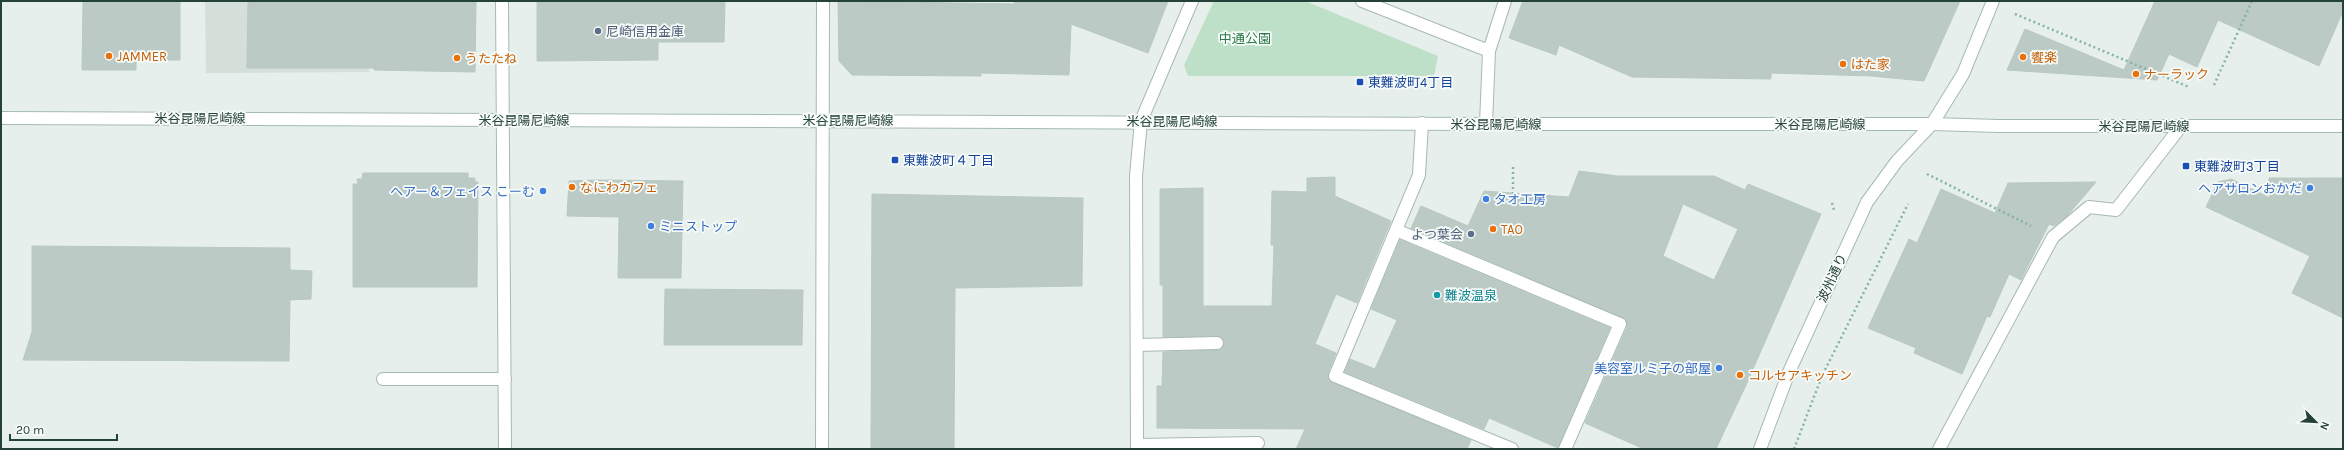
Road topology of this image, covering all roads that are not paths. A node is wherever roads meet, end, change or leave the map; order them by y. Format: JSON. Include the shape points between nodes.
{"nodes":[{"id":1,"x":502,"y":1,"type":"edge"},
{"id":2,"x":823,"y":1,"type":"edge"},
{"id":3,"x":1192,"y":1,"type":"edge"},
{"id":4,"x":1362,"y":1,"type":"edge"},
{"id":5,"x":1505,"y":1,"type":"edge"},
{"id":6,"x":1993,"y":1,"type":"edge"},
{"id":7,"x":1489,"y":51,"type":"junction"},
{"id":8,"x":1,"y":118,"type":"edge"},
{"id":9,"x":502,"y":120,"type":"junction"},
{"id":10,"x":822,"y":120,"type":"junction"},
{"id":11,"x":1141,"y":121,"type":"junction"},
{"id":12,"x":1422,"y":123,"type":"junction"},
{"id":13,"x":1486,"y":124,"type":"junction"},
{"id":14,"x":1932,"y":124,"type":"junction"},
{"id":15,"x":2182,"y":125,"type":"junction"},
{"id":16,"x":2343,"y":126,"type":"edge"},
{"id":17,"x":1396,"y":230,"type":"junction"},
{"id":18,"x":1217,"y":343,"type":"dead end"},
{"id":19,"x":1137,"y":345,"type":"junction"},
{"id":20,"x":505,"y":379,"type":"junction"},
{"id":21,"x":383,"y":380,"type":"dead end"},
{"id":22,"x":1258,"y":443,"type":"dead end"},
{"id":23,"x":1137,"y":447,"type":"edge"},
{"id":24,"x":505,"y":449,"type":"edge"},
{"id":25,"x":822,"y":449,"type":"edge"},
{"id":26,"x":1512,"y":449,"type":"edge"},
{"id":27,"x":1565,"y":449,"type":"edge"},
{"id":28,"x":1760,"y":449,"type":"edge"},
{"id":29,"x":1939,"y":449,"type":"edge"}],
"edges":[{"from":1,"to":9,"type":"street"},
{"from":2,"to":10,"type":"street"},
{"from":3,"to":11,"type":"street"},
{"from":4,"to":7,"type":"street"},
{"from":5,"to":7,"type":"street"},
{"from":6,"to":14,"type":"street","name":"波州通り","via":[[1963,74]]},
{"from":7,"to":13,"type":"street"},
{"from":8,"to":9,"type":"street","name":"米谷昆陽尼崎線"},
{"from":9,"to":10,"type":"street","name":"米谷昆陽尼崎線"},
{"from":9,"to":20,"type":"street"},
{"from":10,"to":11,"type":"street","name":"米谷昆陽尼崎線"},
{"from":10,"to":25,"type":"street"},
{"from":11,"to":12,"type":"street","name":"米谷昆陽尼崎線"},
{"from":11,"to":19,"type":"street","via":[[1136,176]]},
{"from":12,"to":13,"type":"street","name":"米谷昆陽尼崎線"},
{"from":12,"to":17,"type":"street","via":[[1419,175]]},
{"from":13,"to":14,"type":"street","name":"米谷昆陽尼崎線"},
{"from":14,"to":15,"type":"street","name":"米谷昆陽尼崎線"},
{"from":14,"to":28,"type":"street","name":"波州通り","via":[[1897,161],[1867,202],[1789,372]]},
{"from":15,"to":16,"type":"street","name":"米谷昆陽尼崎線"},
{"from":15,"to":29,"type":"street","via":[[2116,210],[2089,207],[2053,237]]},
{"from":17,"to":26,"type":"street","via":[[1335,376]]},
{"from":17,"to":27,"type":"street","via":[[1620,324]]},
{"from":18,"to":19,"type":"street"},
{"from":19,"to":23,"type":"street"},
{"from":20,"to":21,"type":"street"},
{"from":20,"to":24,"type":"street"},
{"from":22,"to":23,"type":"street"}]}
